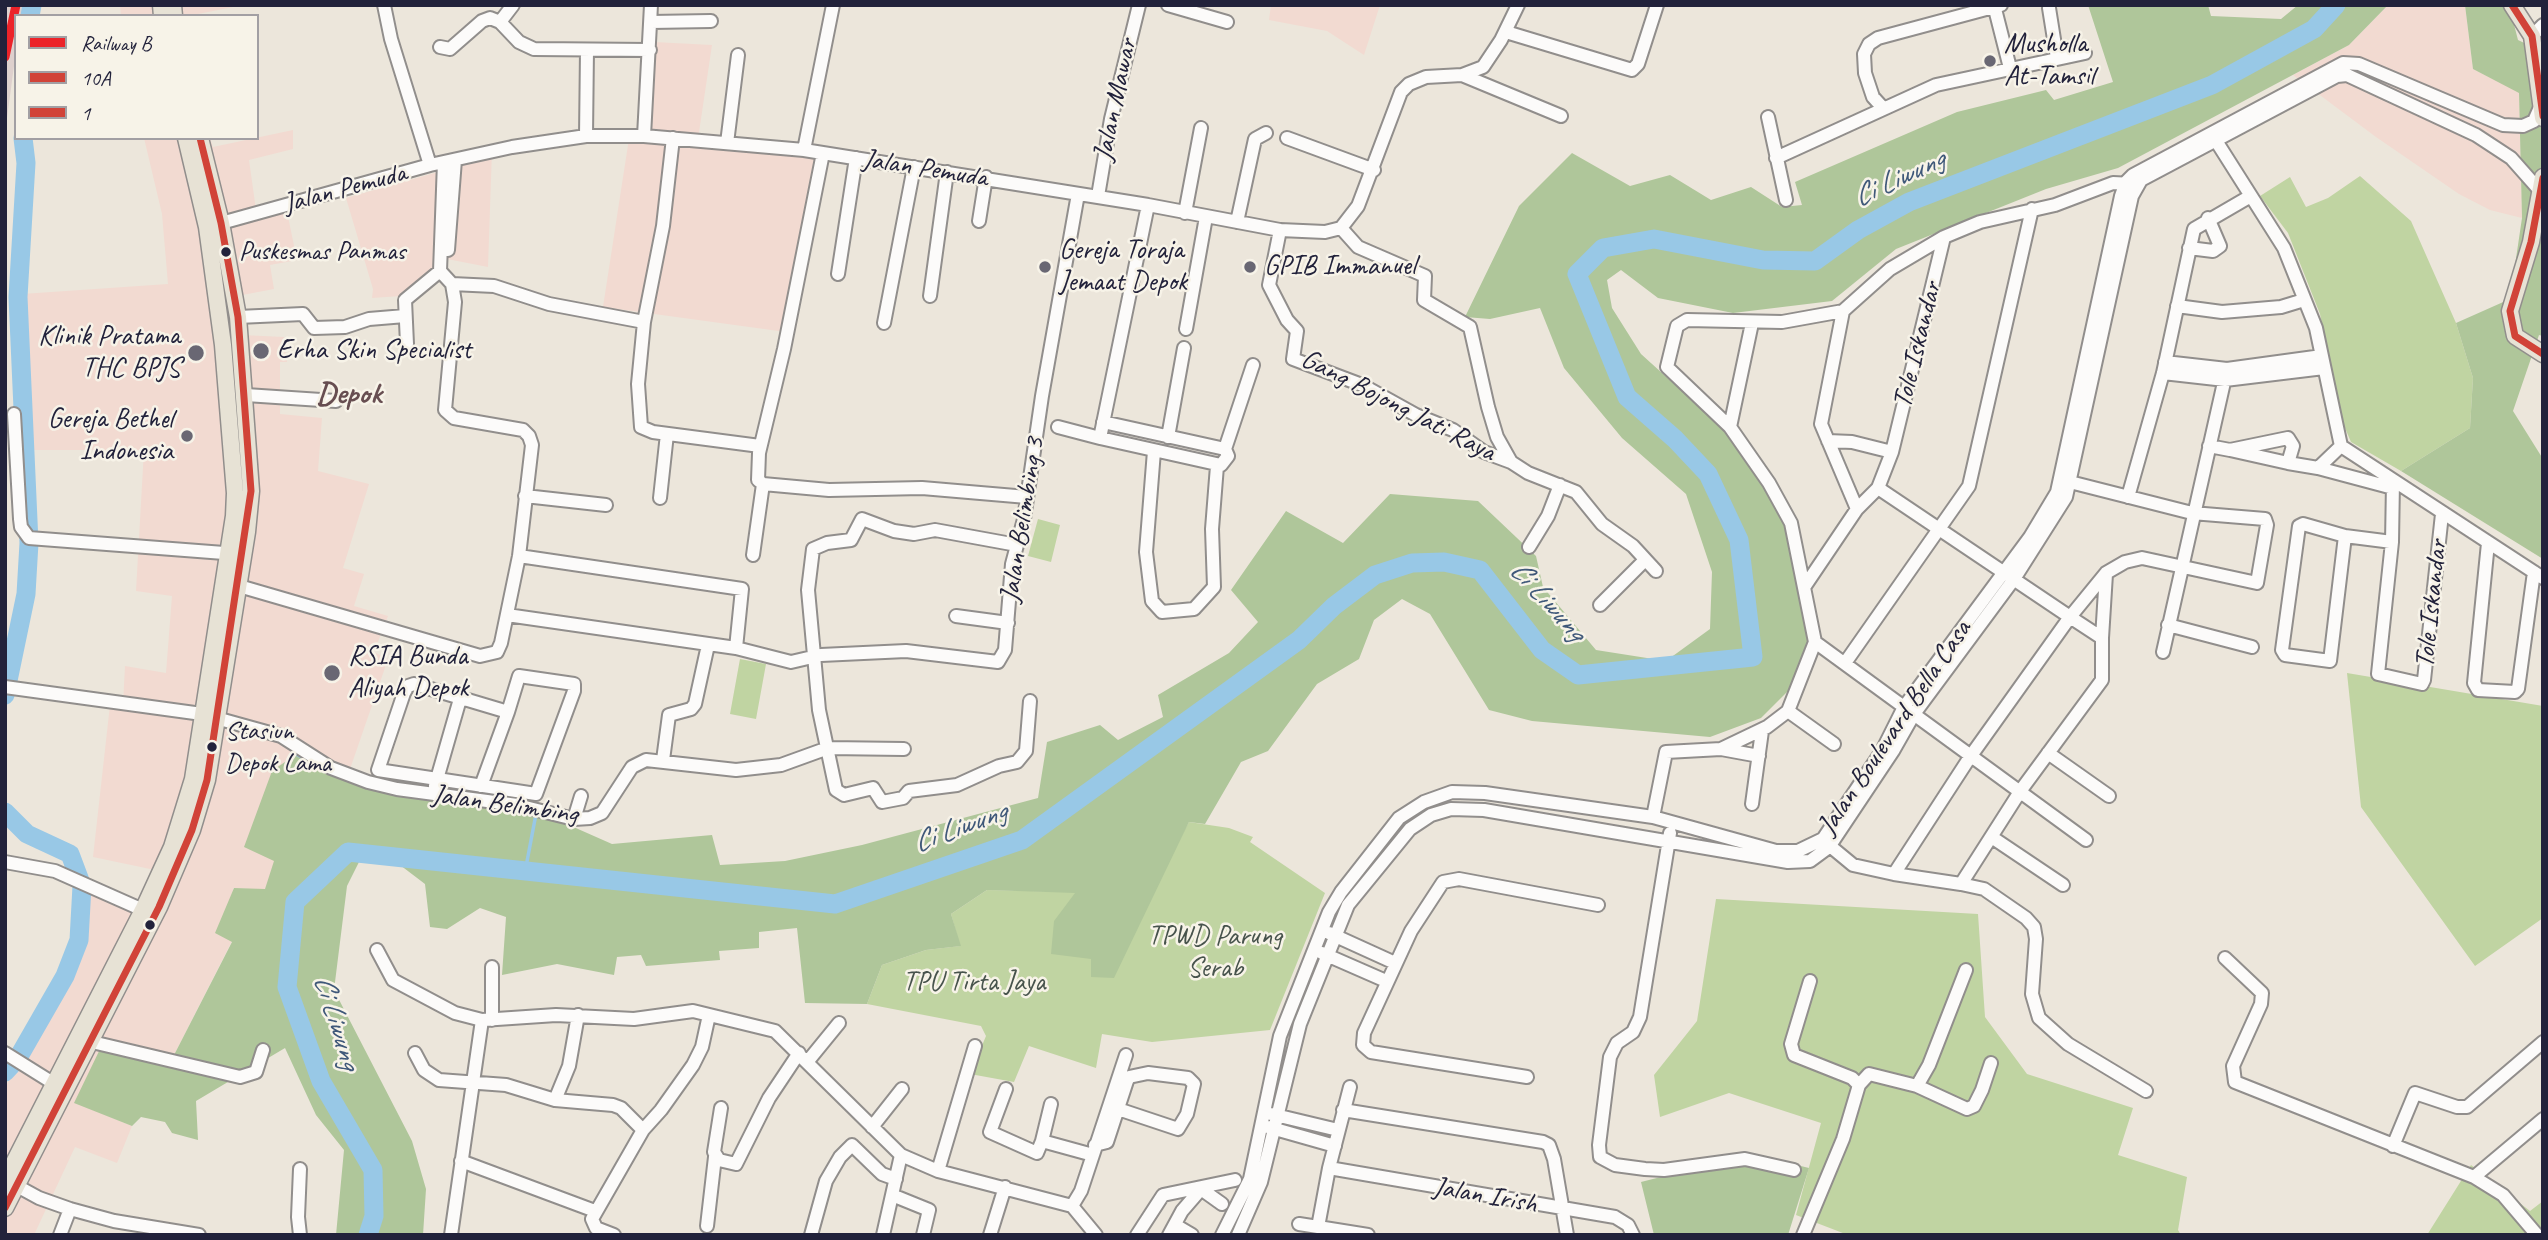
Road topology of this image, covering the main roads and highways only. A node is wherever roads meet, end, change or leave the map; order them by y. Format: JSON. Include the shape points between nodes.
{"nodes":[{"id":1,"x":2512,"y":5,"type":"edge"},
{"id":2,"x":2537,"y":31,"type":"edge"},
{"id":3,"x":2542,"y":102,"type":"edge"},
{"id":4,"x":2543,"y":118,"type":"edge"},
{"id":5,"x":187,"y":140,"type":"edge"},
{"id":6,"x":200,"y":140,"type":"edge"},
{"id":7,"x":2542,"y":185,"type":"edge"},
{"id":8,"x":214,"y":225,"type":"junction"},
{"id":9,"x":2543,"y":354,"type":"edge"},
{"id":10,"x":236,"y":553,"type":"junction"},
{"id":11,"x":209,"y":716,"type":"junction"},
{"id":12,"x":11,"y":1183,"type":"edge"},
{"id":13,"x":5,"y":1208,"type":"edge"}],
"edges":[{"from":1,"to":2,"type":"main road"},
{"from":2,"to":3,"type":"main road"},
{"from":3,"to":4,"type":"main road"},
{"from":5,"to":8,"type":"main road"},
{"from":6,"to":8,"type":"main road"},
{"from":7,"to":9,"type":"main road","via":[[2510,318],[2515,336]]},
{"from":8,"to":10,"type":"main road","via":[[234,457]]},
{"from":8,"to":10,"type":"main road","via":[[238,317],[246,395],[251,491]]},
{"from":10,"to":11,"type":"main road"},
{"from":10,"to":11,"type":"main road","via":[[239,586]]},
{"from":11,"to":12,"type":"main road","via":[[183,816],[143,910],[52,1083]]},
{"from":11,"to":12,"type":"main road","via":[[204,796],[192,830],[92,1042]]},
{"from":12,"to":13,"type":"main road"}]}
